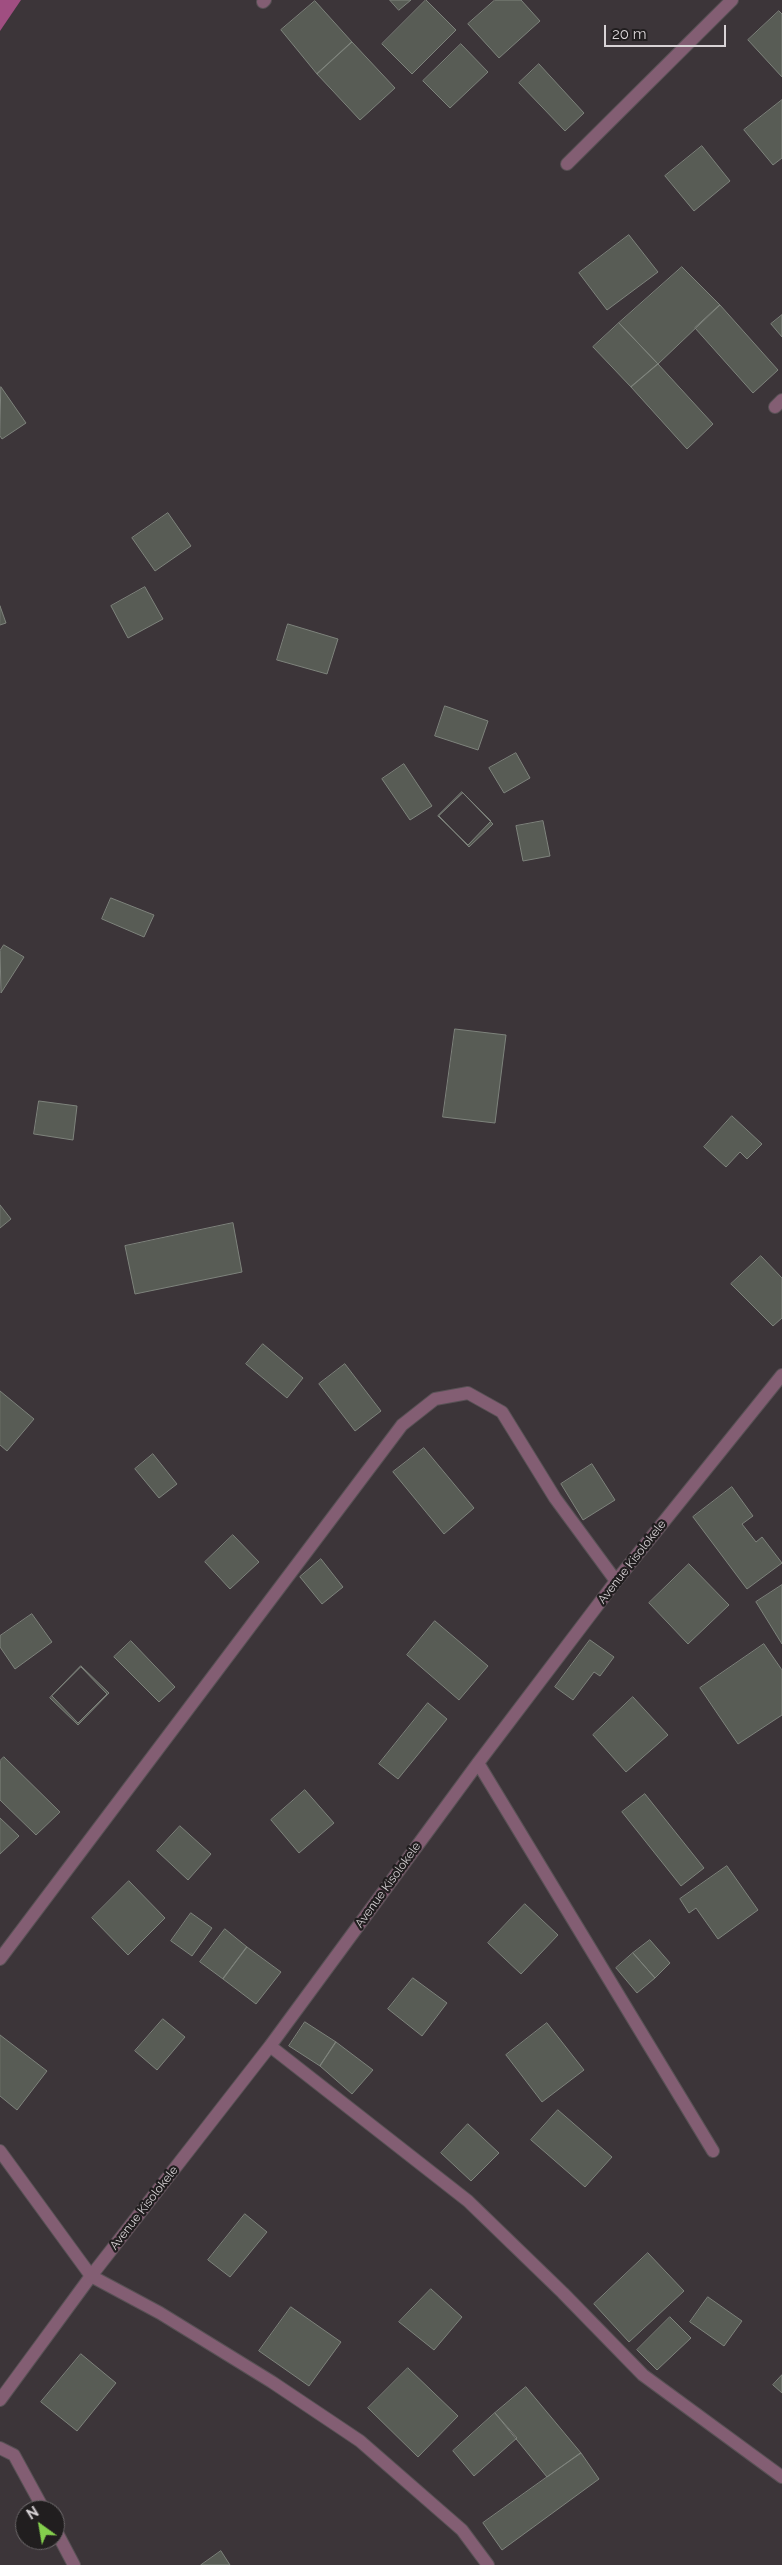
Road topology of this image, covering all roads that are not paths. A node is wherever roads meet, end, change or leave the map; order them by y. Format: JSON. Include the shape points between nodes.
{"nodes":[{"id":1,"x":732,"y":0,"type":"edge"},
{"id":2,"x":567,"y":164,"type":"dead end"},
{"id":3,"x":782,"y":1375,"type":"edge"},
{"id":4,"x":616,"y":1581,"type":"junction"},
{"id":5,"x":478,"y":1763,"type":"junction"},
{"id":6,"x":0,"y":1959,"type":"edge"},
{"id":7,"x":270,"y":2046,"type":"junction"},
{"id":8,"x":0,"y":2151,"type":"edge"},
{"id":9,"x":713,"y":2151,"type":"dead end"},
{"id":10,"x":91,"y":2276,"type":"junction"},
{"id":11,"x":0,"y":2400,"type":"edge"},
{"id":12,"x":0,"y":2448,"type":"edge"},
{"id":13,"x":782,"y":2477,"type":"edge"},
{"id":14,"x":39,"y":2500,"type":"edge"},
{"id":15,"x":65,"y":2548,"type":"edge"},
{"id":16,"x":74,"y":2565,"type":"edge"},
{"id":17,"x":488,"y":2565,"type":"edge"}],
"edges":[{"from":1,"to":2,"type":"street"},
{"from":3,"to":4,"type":"street","name":"Avenue Kisolokele"},
{"from":4,"to":5,"type":"street","name":"Avenue Kisolokele"},
{"from":4,"to":6,"type":"street","via":[[555,1498],[502,1412],[468,1393],[435,1399],[402,1425]]},
{"from":5,"to":7,"type":"street","name":"Avenue Kisolokele"},
{"from":5,"to":9,"type":"street"},
{"from":7,"to":10,"type":"street","name":"Avenue Kisolokele"},
{"from":7,"to":13,"type":"street","via":[[468,2202],[643,2375]]},
{"from":8,"to":10,"type":"street"},
{"from":10,"to":11,"type":"street","name":"Avenue Kisolokele"},
{"from":10,"to":17,"type":"street","via":[[184,2328],[360,2440],[462,2530]]},
{"from":12,"to":14,"type":"street","via":[[14,2455]]},
{"from":15,"to":16,"type":"street"}]}
